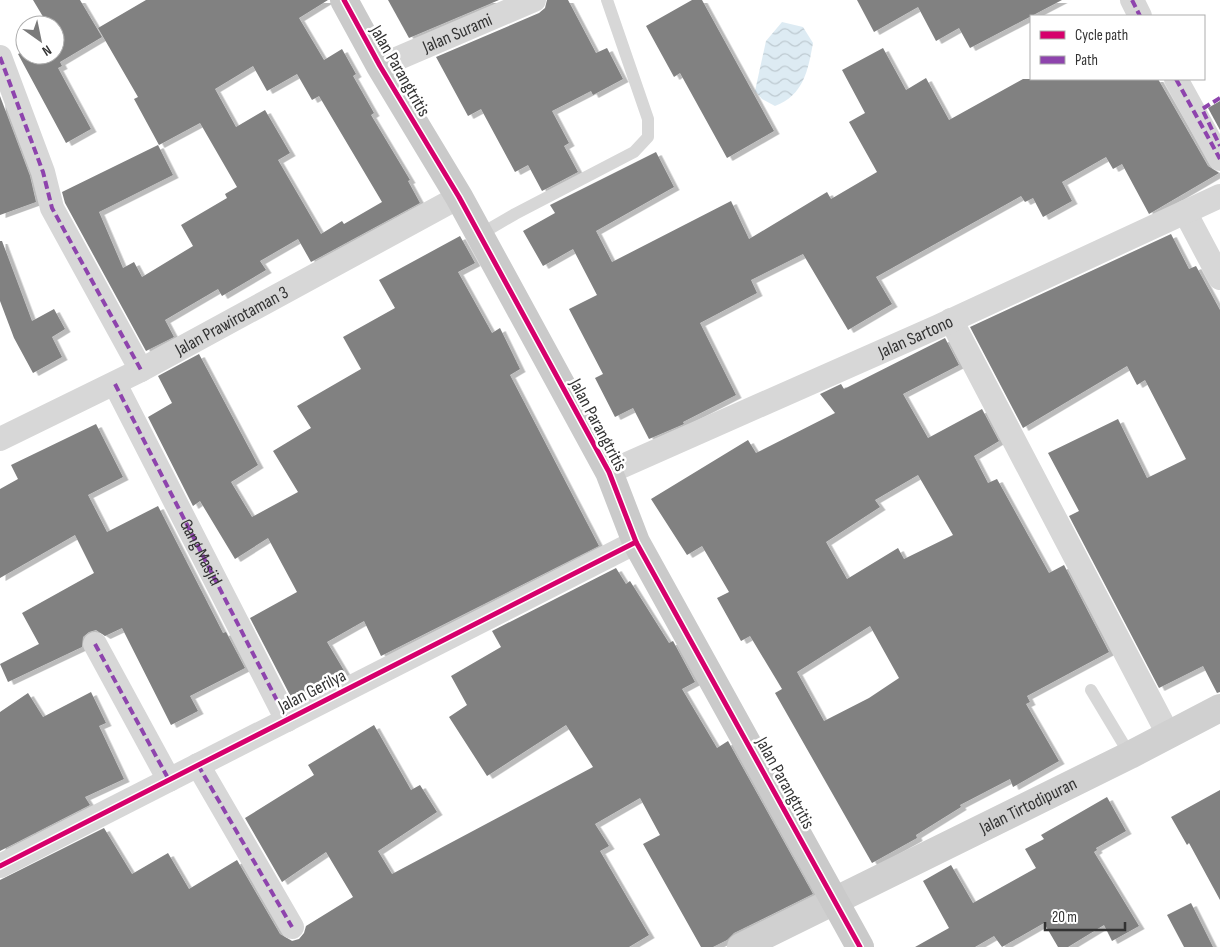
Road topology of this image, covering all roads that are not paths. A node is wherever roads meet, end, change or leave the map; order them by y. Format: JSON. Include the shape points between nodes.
{"nodes":[{"id":1,"x":344,"y":0,"type":"edge"},
{"id":2,"x":534,"y":0,"type":"edge"},
{"id":3,"x":607,"y":0,"type":"edge"},
{"id":4,"x":1132,"y":0,"type":"edge"},
{"id":5,"x":1140,"y":15,"type":"edge"},
{"id":6,"x":0,"y":56,"type":"edge"},
{"id":7,"x":380,"y":66,"type":"junction"},
{"id":8,"x":1177,"y":80,"type":"edge"},
{"id":9,"x":1220,"y":160,"type":"edge"},
{"id":10,"x":1220,"y":196,"type":"edge"},
{"id":11,"x":459,"y":197,"type":"junction"},
{"id":12,"x":1185,"y":212,"type":"junction"},
{"id":13,"x":479,"y":236,"type":"junction"},
{"id":14,"x":1220,"y":278,"type":"edge"},
{"id":15,"x":951,"y":320,"type":"junction"},
{"id":16,"x":140,"y":370,"type":"junction"},
{"id":17,"x":115,"y":384,"type":"junction"},
{"id":18,"x":0,"y":439,"type":"edge"},
{"id":19,"x":609,"y":472,"type":"junction"},
{"id":20,"x":636,"y":542,"type":"junction"},
{"id":21,"x":95,"y":644,"type":"dead end"},
{"id":22,"x":1091,"y":690,"type":"dead end"},
{"id":23,"x":1220,"y":708,"type":"edge"},
{"id":24,"x":287,"y":720,"type":"junction"},
{"id":25,"x":1168,"y":734,"type":"junction"},
{"id":26,"x":1130,"y":755,"type":"junction"},
{"id":27,"x":198,"y":765,"type":"junction"},
{"id":28,"x":169,"y":780,"type":"junction"},
{"id":29,"x":0,"y":866,"type":"edge"},
{"id":30,"x":835,"y":902,"type":"junction"},
{"id":31,"x":292,"y":927,"type":"dead end"},
{"id":32,"x":741,"y":947,"type":"edge"},
{"id":33,"x":860,"y":947,"type":"edge"}],
"edges":[{"from":1,"to":7,"type":"main road","name":"Jalan Parangtritis"},
{"from":2,"to":7,"type":"street","name":"Jalan Surami"},
{"from":3,"to":13,"type":"lane","via":[[648,119],[648,137],[634,152]]},
{"from":4,"to":5,"type":"street"},
{"from":6,"to":16,"type":"street","via":[[43,172],[52,208]]},
{"from":7,"to":11,"type":"main road","name":"Jalan Parangtritis"},
{"from":8,"to":9,"type":"street"},
{"from":10,"to":12,"type":"street","name":"Jalan Sartono"},
{"from":11,"to":13,"type":"main road","name":"Jalan Parangtritis"},
{"from":11,"to":16,"type":"street","name":"Jalan Prawirotaman 3"},
{"from":12,"to":14,"type":"street"},
{"from":12,"to":15,"type":"street","name":"Jalan Sartono"},
{"from":13,"to":19,"type":"main road","name":"Jalan Parangtritis"},
{"from":15,"to":19,"type":"street","name":"Jalan Sartono"},
{"from":15,"to":25,"type":"street"},
{"from":16,"to":17,"type":"street","name":"Jalan Prawirotaman 3"},
{"from":17,"to":18,"type":"street","name":"Jalan Prawirotaman 3"},
{"from":17,"to":24,"type":"street","name":"Gang Masjid"},
{"from":19,"to":20,"type":"main road","name":"Jalan Parangtritis"},
{"from":20,"to":24,"type":"street","name":"Jalan Gerilya"},
{"from":20,"to":30,"type":"main road","name":"Jalan Parangtritis"},
{"from":21,"to":28,"type":"street"},
{"from":22,"to":26,"type":"lane"},
{"from":23,"to":25,"type":"street","name":"Jalan Tirtodipuran"},
{"from":24,"to":27,"type":"street","name":"Jalan Gerilya"},
{"from":25,"to":26,"type":"street","name":"Jalan Tirtodipuran"},
{"from":26,"to":30,"type":"street","name":"Jalan Tirtodipuran"},
{"from":27,"to":28,"type":"street","name":"Jalan Gerilya"},
{"from":27,"to":31,"type":"street"},
{"from":28,"to":29,"type":"street","name":"Jalan Gerilya"},
{"from":30,"to":32,"type":"street","name":"Jalan Tirtodipuran"},
{"from":30,"to":33,"type":"main road","name":"Jalan Parangtritis"}]}
